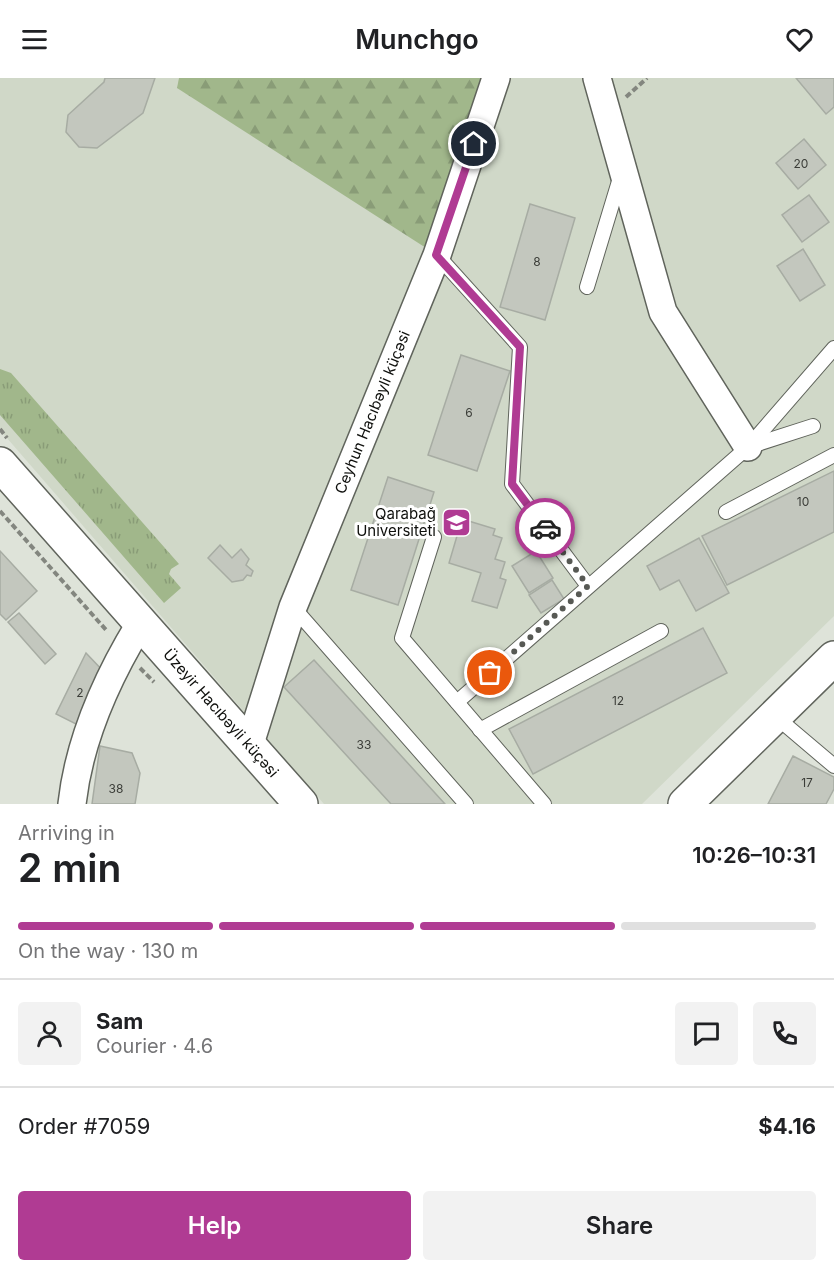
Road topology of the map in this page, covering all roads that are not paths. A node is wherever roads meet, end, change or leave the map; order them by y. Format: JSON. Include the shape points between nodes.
{"nodes":[{"id":1,"x":496,"y":78,"type":"edge"},
{"id":2,"x":597,"y":78,"type":"edge"},
{"id":3,"x":623,"y":170,"type":"junction"},
{"id":4,"x":436,"y":255,"type":"junction"},
{"id":5,"x":587,"y":287,"type":"dead end"},
{"id":6,"x":834,"y":348,"type":"edge"},
{"id":7,"x":813,"y":426,"type":"dead end"},
{"id":8,"x":748,"y":447,"type":"junction"},
{"id":9,"x":834,"y":455,"type":"edge"},
{"id":10,"x":0,"y":465,"type":"edge"},
{"id":11,"x":726,"y":512,"type":"dead end"},
{"id":12,"x":434,"y":537,"type":"dead end"},
{"id":13,"x":588,"y":586,"type":"junction"},
{"id":14,"x":293,"y":606,"type":"junction"},
{"id":15,"x":140,"y":624,"type":"junction"},
{"id":16,"x":661,"y":631,"type":"dead end"},
{"id":17,"x":834,"y":658,"type":"edge"},
{"id":18,"x":457,"y":702,"type":"junction"},
{"id":19,"x":776,"y":716,"type":"junction"},
{"id":20,"x":480,"y":730,"type":"junction"},
{"id":21,"x":249,"y":747,"type":"junction"},
{"id":22,"x":834,"y":766,"type":"edge"},
{"id":23,"x":72,"y":804,"type":"edge"},
{"id":24,"x":300,"y":804,"type":"edge"},
{"id":25,"x":466,"y":804,"type":"edge"},
{"id":26,"x":544,"y":804,"type":"edge"},
{"id":27,"x":684,"y":804,"type":"edge"}],
"edges":[{"from":1,"to":4,"type":"street","name":"Ceyhun Hacıbəyli küçəsi"},
{"from":2,"to":3,"type":"street"},
{"from":3,"to":5,"type":"lane"},
{"from":3,"to":8,"type":"street","via":[[663,312]]},
{"from":4,"to":13,"type":"lane","via":[[520,347],[512,484]]},
{"from":4,"to":14,"type":"street","name":"Ceyhun Hacıbəyli küçəsi"},
{"from":6,"to":8,"type":"lane"},
{"from":7,"to":8,"type":"lane"},
{"from":8,"to":13,"type":"lane"},
{"from":9,"to":11,"type":"lane"},
{"from":10,"to":15,"type":"main road","name":"Üzeyir Hacıbəyli küçəsi"},
{"from":12,"to":18,"type":"lane","via":[[402,638]]},
{"from":13,"to":18,"type":"lane"},
{"from":14,"to":21,"type":"street","name":"Ceyhun Hacıbəyli küçəsi"},
{"from":14,"to":25,"type":"lane"},
{"from":15,"to":21,"type":"main road","name":"Üzeyir Hacıbəyli küçəsi"},
{"from":15,"to":23,"type":"street","via":[[105,689],[86,738]]},
{"from":16,"to":20,"type":"lane"},
{"from":17,"to":19,"type":"main road"},
{"from":18,"to":20,"type":"lane"},
{"from":19,"to":22,"type":"lane"},
{"from":19,"to":27,"type":"main road"},
{"from":20,"to":26,"type":"lane"},
{"from":21,"to":24,"type":"main road","name":"Üzeyir Hacıbəyli küçəsi"}]}
